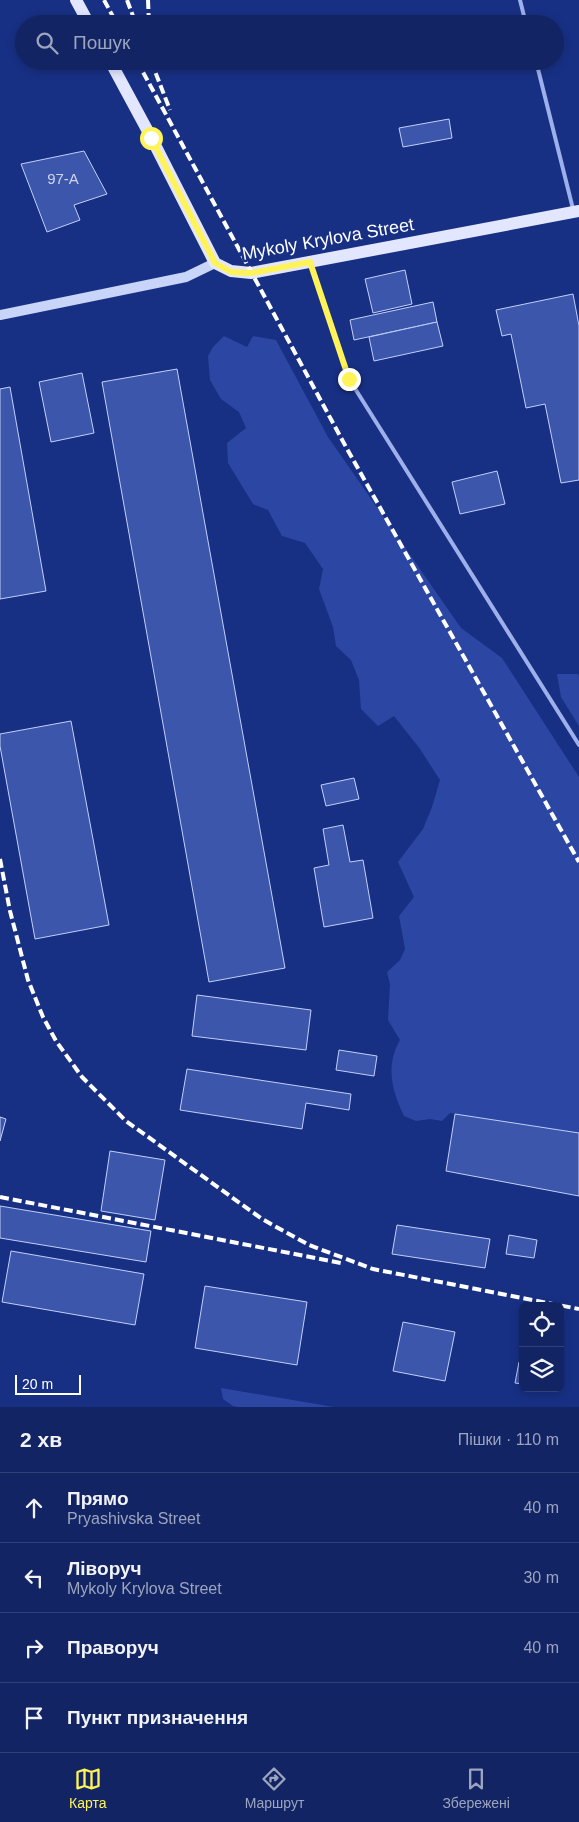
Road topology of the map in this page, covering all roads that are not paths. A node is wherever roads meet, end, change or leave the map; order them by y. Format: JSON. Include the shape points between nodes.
{"nodes":[{"id":1,"x":76,"y":0,"type":"edge"},
{"id":2,"x":520,"y":0,"type":"edge"},
{"id":3,"x":84,"y":15,"type":"edge"},
{"id":4,"x":524,"y":15,"type":"edge"},
{"id":5,"x":115,"y":70,"type":"edge"},
{"id":6,"x":538,"y":70,"type":"edge"},
{"id":7,"x":576,"y":212,"type":"edge"},
{"id":8,"x":310,"y":262,"type":"junction"},
{"id":9,"x":215,"y":263,"type":"junction"},
{"id":10,"x":0,"y":314,"type":"edge"},
{"id":11,"x":579,"y":745,"type":"edge"}],
"edges":[{"from":1,"to":3,"type":"main road"},
{"from":2,"to":4,"type":"lane"},
{"from":5,"to":9,"type":"main road"},
{"from":6,"to":7,"type":"lane"},
{"from":7,"to":8,"type":"main road","name":"Mykoly Krylova Street"},
{"from":8,"to":9,"type":"main road","name":"Mykoly Krylova Street","via":[[251,273],[231,272]]},
{"from":8,"to":11,"type":"lane","via":[[349,379]]},
{"from":9,"to":10,"type":"street","via":[[186,277]]}]}
